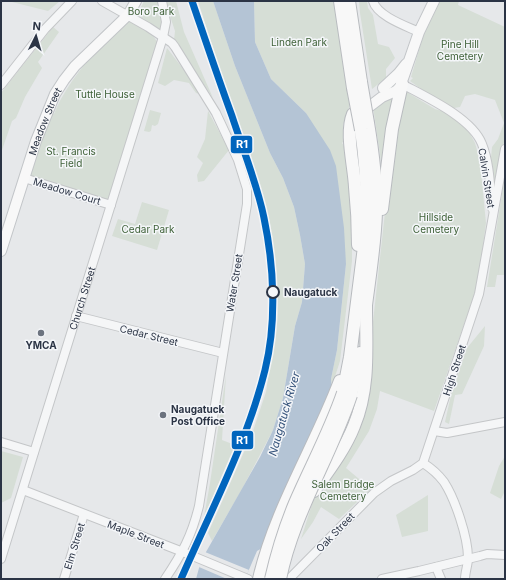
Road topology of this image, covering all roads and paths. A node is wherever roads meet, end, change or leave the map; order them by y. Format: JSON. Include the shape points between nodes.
{"nodes":[{"id":1,"x":72,"y":1,"type":"edge"},
{"id":2,"x":102,"y":1,"type":"edge"},
{"id":3,"x":136,"y":1,"type":"edge"},
{"id":4,"x":162,"y":1,"type":"edge"},
{"id":5,"x":340,"y":1,"type":"edge"},
{"id":6,"x":349,"y":1,"type":"edge"},
{"id":7,"x":434,"y":1,"type":"edge"},
{"id":8,"x":373,"y":2,"type":"edge"},
{"id":9,"x":128,"y":15,"type":"junction"},
{"id":10,"x":419,"y":32,"type":"junction"},
{"id":11,"x":163,"y":37,"type":"junction"},
{"id":12,"x":409,"y":60,"type":"junction"},
{"id":13,"x":1,"y":84,"type":"edge"},
{"id":14,"x":402,"y":84,"type":"junction"},
{"id":15,"x":357,"y":85,"type":"junction"},
{"id":16,"x":383,"y":88,"type":"junction"},
{"id":17,"x":353,"y":114,"type":"junction"},
{"id":18,"x":365,"y":127,"type":"junction"},
{"id":19,"x":505,"y":149,"type":"edge"},
{"id":20,"x":24,"y":178,"type":"junction"},
{"id":21,"x":111,"y":205,"type":"junction"},
{"id":22,"x":493,"y":217,"type":"junction"},
{"id":23,"x":1,"y":251,"type":"edge"},
{"id":24,"x":370,"y":275,"type":"junction"},
{"id":25,"x":358,"y":295,"type":"junction"},
{"id":26,"x":366,"y":306,"type":"junction"},
{"id":27,"x":76,"y":316,"type":"junction"},
{"id":28,"x":223,"y":353,"type":"junction"},
{"id":29,"x":343,"y":393,"type":"junction"},
{"id":30,"x":505,"y":422,"type":"edge"},
{"id":31,"x":434,"y":431,"type":"junction"},
{"id":32,"x":1,"y":442,"type":"edge"},
{"id":33,"x":34,"y":452,"type":"junction"},
{"id":34,"x":423,"y":463,"type":"junction"},
{"id":35,"x":23,"y":490,"type":"junction"},
{"id":36,"x":84,"y":514,"type":"junction"},
{"id":37,"x":183,"y":552,"type":"junction"},
{"id":38,"x":505,"y":556,"type":"edge"},
{"id":39,"x":1,"y":559,"type":"edge"},
{"id":40,"x":468,"y":559,"type":"junction"},
{"id":41,"x":436,"y":567,"type":"junction"},
{"id":42,"x":247,"y":578,"type":"edge"},
{"id":43,"x":64,"y":579,"type":"edge"},
{"id":44,"x":166,"y":579,"type":"edge"},
{"id":45,"x":259,"y":579,"type":"edge"},
{"id":46,"x":265,"y":579,"type":"edge"},
{"id":47,"x":271,"y":579,"type":"edge"},
{"id":48,"x":280,"y":579,"type":"edge"},
{"id":49,"x":289,"y":579,"type":"edge"},
{"id":50,"x":382,"y":579,"type":"edge"},
{"id":51,"x":441,"y":579,"type":"edge"},
{"id":52,"x":465,"y":579,"type":"edge"}],
"edges":[{"from":1,"to":13,"type":"street","via":[[45,29]]},
{"from":2,"to":9,"type":"street","name":"Water Street"},
{"from":3,"to":9,"type":"main road"},
{"from":4,"to":11,"type":"street","via":[[166,22]]},
{"from":5,"to":15,"type":"highway"},
{"from":6,"to":15,"type":"highway"},
{"from":7,"to":10,"type":"main road"},
{"from":8,"to":10,"type":"street","via":[[382,14]]},
{"from":9,"to":11,"type":"street","name":"Water Street"},
{"from":9,"to":20,"type":"main road","name":"Meadow Street","via":[[75,66],[59,87],[46,113]]},
{"from":10,"to":12,"type":"main road"},
{"from":11,"to":21,"type":"street","name":"Church Street"},
{"from":11,"to":28,"type":"street","name":"Water Street","via":[[175,47],[216,112],[238,160],[247,189],[247,204]]},
{"from":12,"to":14,"type":"main road"},
{"from":12,"to":16,"type":"main road"},
{"from":14,"to":16,"type":"main road"},
{"from":14,"to":17,"type":"main road","via":[[361,112]]},
{"from":14,"to":22,"type":"street","name":"Calvin Street","via":[[459,117],[479,137],[486,158]]},
{"from":14,"to":24,"type":"highway","via":[[392,129],[381,224]]},
{"from":15,"to":18,"type":"highway","bridge":true},
{"from":16,"to":17,"type":"main road"},
{"from":17,"to":25,"type":"highway","via":[[349,130],[358,216]]},
{"from":18,"to":24,"type":"highway","via":[[373,148],[376,190],[375,233]]},
{"from":18,"to":25,"type":"highway","via":[[367,212]]},
{"from":19,"to":22,"type":"street","name":"High Street"},
{"from":20,"to":21,"type":"street","name":"Meadow Court"},
{"from":20,"to":23,"type":"main road","name":"Meadow Street"},
{"from":21,"to":27,"type":"street","name":"Church Street"},
{"from":22,"to":31,"type":"street","name":"High Street","via":[[479,294]]},
{"from":24,"to":26,"type":"highway"},
{"from":25,"to":29,"type":"highway"},
{"from":26,"to":29,"type":"highway","via":[[359,359]]},
{"from":26,"to":46,"type":"highway","via":[[364,383],[361,406],[354,426],[340,453],[296,518]]},
{"from":27,"to":28,"type":"street","name":"Cedar Street"},
{"from":27,"to":33,"type":"street","name":"Church Street"},
{"from":28,"to":37,"type":"street","name":"Water Street","via":[[199,506]]},
{"from":29,"to":45,"type":"highway","via":[[279,519]]},
{"from":29,"to":47,"type":"highway","bridge":true,"via":[[287,522]]},
{"from":29,"to":48,"type":"highway","bridge":true,"via":[[337,433],[295,528]]},
{"from":30,"to":31,"type":"street","via":[[447,433]]},
{"from":31,"to":34,"type":"street","name":"High Street"},
{"from":32,"to":33,"type":"street"},
{"from":33,"to":35,"type":"street","name":"Church Street"},
{"from":34,"to":40,"type":"street","via":[[439,476],[451,495],[463,530]]},
{"from":34,"to":49,"type":"street","name":"Oak Street","via":[[374,493]]},
{"from":35,"to":36,"type":"street","name":"Maple Street"},
{"from":35,"to":39,"type":"street","name":"Church Street"},
{"from":36,"to":37,"type":"street","name":"Maple Street"},
{"from":36,"to":43,"type":"street","name":"Elm Street"},
{"from":37,"to":42,"type":"street","name":"Maple Street"},
{"from":37,"to":44,"type":"street","name":"Water Street"},
{"from":38,"to":40,"type":"street","via":[[487,554]]},
{"from":40,"to":41,"type":"street"},
{"from":40,"to":52,"type":"street"},
{"from":41,"to":50,"type":"street"},
{"from":41,"to":51,"type":"street"}]}
